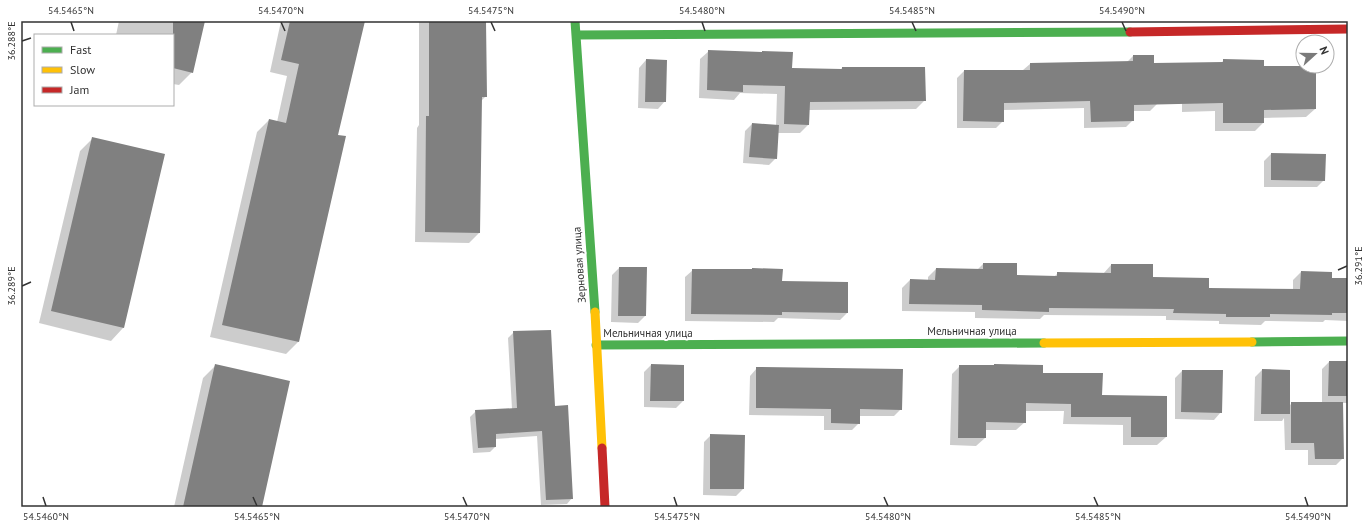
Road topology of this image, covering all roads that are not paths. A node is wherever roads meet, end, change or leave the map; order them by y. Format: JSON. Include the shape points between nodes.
{"nodes":[{"id":1,"x":575,"y":21,"type":"edge"},
{"id":2,"x":1348,"y":28,"type":"edge"},
{"id":3,"x":576,"y":35,"type":"junction"},
{"id":4,"x":1348,"y":341,"type":"edge"},
{"id":5,"x":596,"y":346,"type":"junction"},
{"id":6,"x":605,"y":507,"type":"edge"}],
"edges":[{"from":1,"to":3,"type":"street","name":"Зерновая улица"},
{"from":2,"to":3,"type":"street","via":[[1049,33]]},
{"from":3,"to":5,"type":"street","name":"Зерновая улица"},
{"from":4,"to":5,"type":"street","name":"Мельничная улица"},
{"from":5,"to":6,"type":"street","name":"Зерновая улица"}]}
